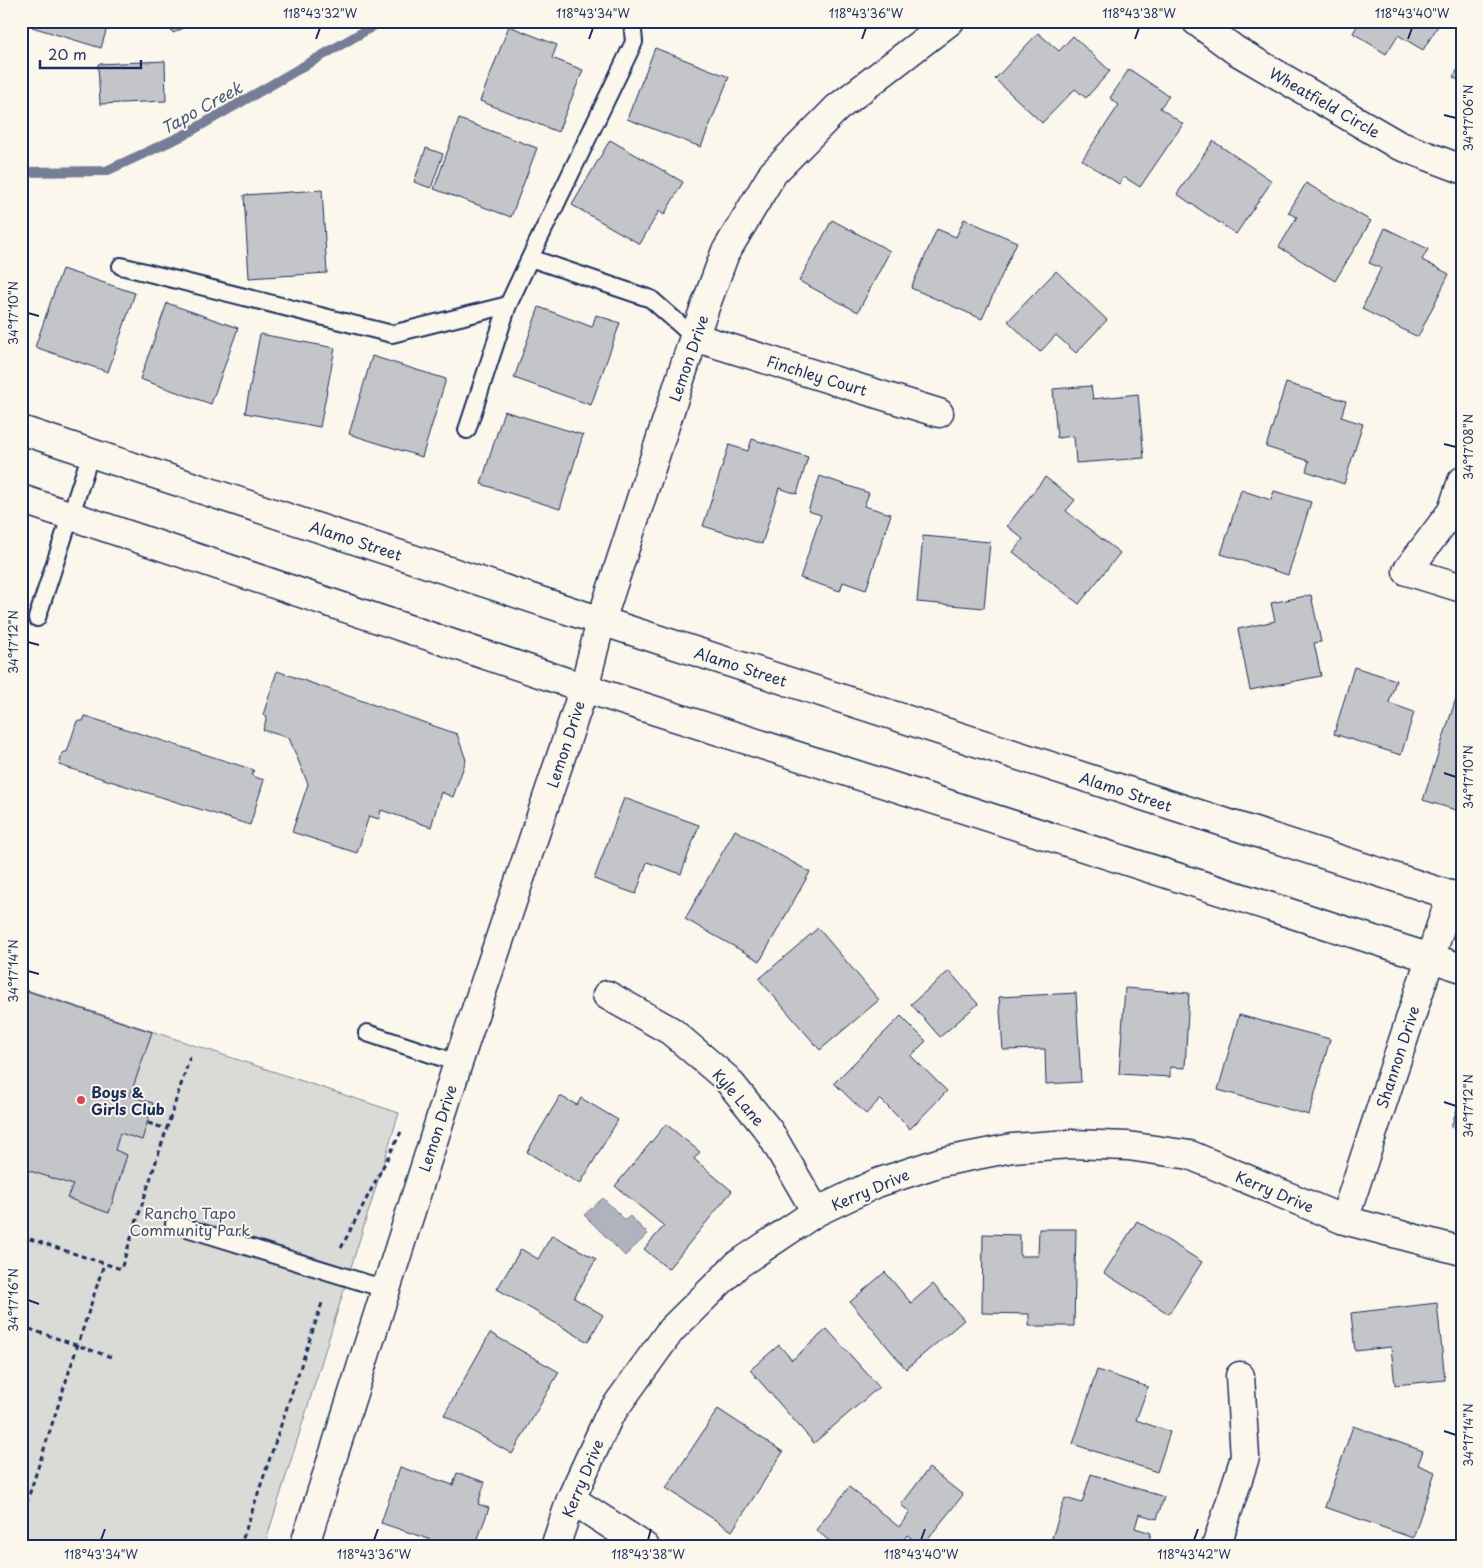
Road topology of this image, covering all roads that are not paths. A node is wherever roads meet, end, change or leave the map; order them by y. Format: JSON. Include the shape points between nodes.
{"nodes":[{"id":1,"x":632,"y":21,"type":"edge"},
{"id":2,"x":950,"y":21,"type":"edge"},
{"id":3,"x":1196,"y":21,"type":"edge"},
{"id":4,"x":1462,"y":169,"type":"edge"},
{"id":5,"x":530,"y":258,"type":"junction"},
{"id":6,"x":120,"y":266,"type":"dead end"},
{"id":7,"x":508,"y":305,"type":"junction"},
{"id":8,"x":694,"y":336,"type":"junction"},
{"id":9,"x":939,"y":413,"type":"dead end"},
{"id":10,"x":21,"y":430,"type":"edge"},
{"id":11,"x":467,"y":430,"type":"dead end"},
{"id":12,"x":91,"y":453,"type":"junction"},
{"id":13,"x":1462,"y":481,"type":"edge"},
{"id":14,"x":21,"y":499,"type":"edge"},
{"id":15,"x":70,"y":515,"type":"junction"},
{"id":16,"x":1462,"y":588,"type":"edge"},
{"id":17,"x":37,"y":618,"type":"dead end"},
{"id":18,"x":601,"y":621,"type":"junction"},
{"id":19,"x":584,"y":688,"type":"junction"},
{"id":20,"x":1457,"y":897,"type":"edge"},
{"id":21,"x":1429,"y":958,"type":"junction"},
{"id":22,"x":1462,"y":968,"type":"edge"},
{"id":23,"x":606,"y":994,"type":"dead end"},
{"id":24,"x":367,"y":1033,"type":"dead end"},
{"id":25,"x":458,"y":1063,"type":"junction"},
{"id":26,"x":816,"y":1212,"type":"junction"},
{"id":27,"x":1344,"y":1220,"type":"junction"},
{"id":28,"x":174,"y":1224,"type":"dead end"},
{"id":29,"x":1462,"y":1251,"type":"edge"},
{"id":30,"x":385,"y":1289,"type":"junction"},
{"id":31,"x":1240,"y":1376,"type":"dead end"},
{"id":32,"x":571,"y":1499,"type":"junction"},
{"id":33,"x":304,"y":1547,"type":"edge"},
{"id":34,"x":555,"y":1547,"type":"edge"},
{"id":35,"x":646,"y":1547,"type":"edge"},
{"id":36,"x":1216,"y":1547,"type":"edge"}],
"edges":[{"from":1,"to":5,"type":"lane","via":[[634,42]]},
{"from":2,"to":8,"type":"street","name":"Lemon Drive","via":[[837,108],[773,173],[725,253]]},
{"from":3,"to":4,"type":"street","name":"Wheatfield Circle","via":[[1236,50],[1398,145]]},
{"from":5,"to":7,"type":"lane"},
{"from":5,"to":8,"type":"lane","via":[[650,299]]},
{"from":6,"to":7,"type":"lane","via":[[392,334]]},
{"from":7,"to":11,"type":"lane"},
{"from":8,"to":9,"type":"street","name":"Finchley Court"},
{"from":8,"to":18,"type":"street","name":"Lemon Drive"},
{"from":10,"to":12,"type":"street","name":"Alamo Street"},
{"from":12,"to":15,"type":"lane"},
{"from":12,"to":18,"type":"street","name":"Alamo Street"},
{"from":13,"to":16,"type":"street","via":[[1452,511],[1407,571]]},
{"from":14,"to":15,"type":"street"},
{"from":15,"to":17,"type":"lane"},
{"from":15,"to":19,"type":"street"},
{"from":18,"to":19,"type":"street","name":"Lemon Drive"},
{"from":18,"to":20,"type":"street","name":"Alamo Street"},
{"from":19,"to":21,"type":"street"},
{"from":19,"to":25,"type":"street","name":"Lemon Drive"},
{"from":20,"to":21,"type":"street","name":"Shannon Drive"},
{"from":21,"to":22,"type":"street"},
{"from":21,"to":27,"type":"street","name":"Shannon Drive"},
{"from":23,"to":26,"type":"street","name":"Kyle Lane","via":[[671,1031],[727,1079],[769,1132]]},
{"from":24,"to":25,"type":"lane"},
{"from":25,"to":30,"type":"street","name":"Lemon Drive"},
{"from":26,"to":27,"type":"street","name":"Kerry Drive","via":[[877,1183],[941,1162],[1012,1148],[1071,1144],[1128,1146],[1190,1155]]},
{"from":26,"to":32,"type":"street","name":"Kerry Drive","via":[[737,1266],[671,1330],[609,1416]]},
{"from":27,"to":29,"type":"street","name":"Kerry Drive"},
{"from":28,"to":30,"type":"lane"},
{"from":30,"to":33,"type":"street","name":"Lemon Drive"},
{"from":31,"to":36,"type":"street","via":[[1245,1457]]},
{"from":32,"to":34,"type":"street","name":"Kerry Drive"},
{"from":32,"to":35,"type":"street"}]}
